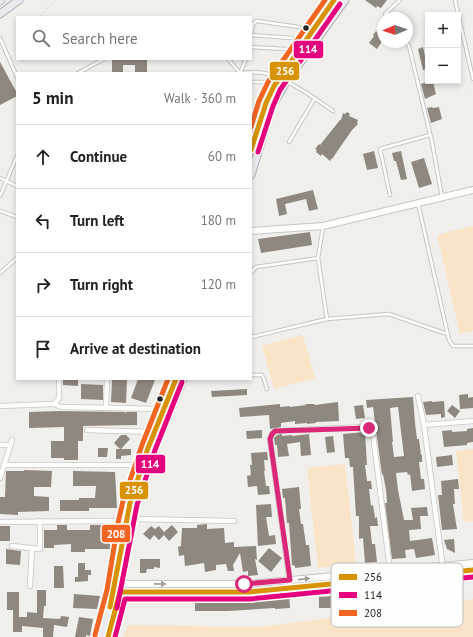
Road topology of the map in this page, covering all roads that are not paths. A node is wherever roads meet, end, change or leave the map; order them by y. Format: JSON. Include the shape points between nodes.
{"nodes":[{"id":1,"x":19,"y":0,"type":"edge"},
{"id":2,"x":334,"y":0,"type":"edge"},
{"id":3,"x":345,"y":0,"type":"edge"},
{"id":4,"x":400,"y":0,"type":"edge"},
{"id":5,"x":454,"y":0,"type":"edge"},
{"id":6,"x":387,"y":12,"type":"edge"},
{"id":7,"x":0,"y":14,"type":"edge"},
{"id":8,"x":299,"y":27,"type":"dead end"},
{"id":9,"x":252,"y":29,"type":"edge"},
{"id":10,"x":252,"y":34,"type":"edge"},
{"id":11,"x":0,"y":38,"type":"edge"},
{"id":12,"x":292,"y":38,"type":"dead end"},
{"id":13,"x":252,"y":47,"type":"edge"},
{"id":14,"x":409,"y":48,"type":"edge"},
{"id":15,"x":286,"y":50,"type":"dead end"},
{"id":16,"x":102,"y":60,"type":"edge"},
{"id":17,"x":229,"y":60,"type":"edge"},
{"id":18,"x":246,"y":60,"type":"edge"},
{"id":19,"x":80,"y":72,"type":"edge"},
{"id":20,"x":239,"y":72,"type":"edge"},
{"id":21,"x":240,"y":72,"type":"edge"},
{"id":22,"x":252,"y":72,"type":"edge"},
{"id":23,"x":16,"y":75,"type":"edge"},
{"id":24,"x":279,"y":78,"type":"junction"},
{"id":25,"x":473,"y":80,"type":"edge"},
{"id":26,"x":252,"y":82,"type":"edge"},
{"id":27,"x":284,"y":85,"type":"junction"},
{"id":28,"x":274,"y":86,"type":"junction"},
{"id":29,"x":315,"y":98,"type":"junction"},
{"id":30,"x":333,"y":111,"type":"dead end"},
{"id":31,"x":252,"y":123,"type":"edge"},
{"id":32,"x":259,"y":124,"type":"junction"},
{"id":33,"x":430,"y":135,"type":"junction"},
{"id":34,"x":289,"y":142,"type":"dead end"},
{"id":35,"x":252,"y":147,"type":"edge"},
{"id":36,"x":16,"y":158,"type":"edge"},
{"id":37,"x":252,"y":172,"type":"edge"},
{"id":38,"x":0,"y":178,"type":"edge"},
{"id":39,"x":6,"y":181,"type":"junction"},
{"id":40,"x":16,"y":186,"type":"edge"},
{"id":41,"x":473,"y":190,"type":"edge"},
{"id":42,"x":390,"y":195,"type":"dead end"},
{"id":43,"x":0,"y":196,"type":"edge"},
{"id":44,"x":442,"y":197,"type":"junction"},
{"id":45,"x":418,"y":203,"type":"junction"},
{"id":46,"x":0,"y":211,"type":"edge"},
{"id":47,"x":16,"y":217,"type":"edge"},
{"id":48,"x":323,"y":226,"type":"junction"},
{"id":49,"x":252,"y":231,"type":"edge"},
{"id":50,"x":318,"y":258,"type":"junction"},
{"id":51,"x":16,"y":259,"type":"edge"},
{"id":52,"x":252,"y":272,"type":"edge"},
{"id":53,"x":0,"y":273,"type":"edge"},
{"id":54,"x":327,"y":319,"type":"junction"},
{"id":55,"x":447,"y":334,"type":"junction"},
{"id":56,"x":252,"y":336,"type":"edge"},
{"id":57,"x":473,"y":346,"type":"edge"},
{"id":58,"x":252,"y":375,"type":"edge"},
{"id":59,"x":59,"y":380,"type":"edge"},
{"id":60,"x":107,"y":380,"type":"edge"},
{"id":61,"x":176,"y":380,"type":"edge"},
{"id":62,"x":183,"y":380,"type":"edge"},
{"id":63,"x":267,"y":389,"type":"dead end"},
{"id":64,"x":418,"y":396,"type":"dead end"},
{"id":65,"x":54,"y":404,"type":"junction"},
{"id":66,"x":0,"y":406,"type":"edge"},
{"id":67,"x":106,"y":408,"type":"junction"},
{"id":68,"x":163,"y":409,"type":"junction"},
{"id":69,"x":473,"y":421,"type":"edge"},
{"id":70,"x":424,"y":424,"type":"junction"},
{"id":71,"x":87,"y":430,"type":"dead end"},
{"id":72,"x":154,"y":432,"type":"junction"},
{"id":73,"x":0,"y":445,"type":"edge"},
{"id":74,"x":4,"y":465,"type":"junction"},
{"id":75,"x":144,"y":470,"type":"junction"},
{"id":76,"x":0,"y":478,"type":"edge"},
{"id":77,"x":132,"y":519,"type":"junction"},
{"id":78,"x":40,"y":521,"type":"junction"},
{"id":79,"x":234,"y":521,"type":"dead end"},
{"id":80,"x":0,"y":522,"type":"edge"},
{"id":81,"x":125,"y":524,"type":"junction"},
{"id":82,"x":12,"y":546,"type":"dead end"},
{"id":83,"x":32,"y":548,"type":"junction"},
{"id":84,"x":389,"y":563,"type":"edge"},
{"id":85,"x":443,"y":563,"type":"edge"},
{"id":86,"x":473,"y":563,"type":"edge"},
{"id":87,"x":463,"y":564,"type":"edge"},
{"id":88,"x":473,"y":570,"type":"edge"},
{"id":89,"x":463,"y":571,"type":"edge"},
{"id":90,"x":331,"y":576,"type":"edge"},
{"id":91,"x":290,"y":580,"type":"junction"},
{"id":92,"x":331,"y":584,"type":"edge"},
{"id":93,"x":30,"y":586,"type":"dead end"},
{"id":94,"x":118,"y":587,"type":"junction"},
{"id":95,"x":291,"y":588,"type":"junction"},
{"id":96,"x":102,"y":637,"type":"edge"},
{"id":97,"x":108,"y":637,"type":"edge"}],
"edges":[{"from":1,"to":7,"type":"main road"},
{"from":2,"to":24,"type":"main road"},
{"from":3,"to":27,"type":"main road"},
{"from":4,"to":6,"type":"lane"},
{"from":5,"to":25,"type":"lane"},
{"from":8,"to":9,"type":"lane","via":[[257,21]]},
{"from":10,"to":12,"type":"lane"},
{"from":11,"to":23,"type":"lane"},
{"from":13,"to":15,"type":"lane"},
{"from":14,"to":33,"type":"lane"},
{"from":16,"to":19,"type":"lane"},
{"from":17,"to":20,"type":"lane"},
{"from":18,"to":21,"type":"lane"},
{"from":22,"to":24,"type":"lane"},
{"from":24,"to":27,"type":"lane"},
{"from":24,"to":28,"type":"main road"},
{"from":26,"to":28,"type":"lane","via":[[264,82]]},
{"from":27,"to":28,"type":"lane"},
{"from":27,"to":29,"type":"lane","via":[[305,91]]},
{"from":27,"to":37,"type":"main road","via":[[272,106]]},
{"from":28,"to":32,"type":"main road"},
{"from":29,"to":30,"type":"lane"},
{"from":29,"to":34,"type":"lane"},
{"from":31,"to":32,"type":"lane"},
{"from":32,"to":35,"type":"main road"},
{"from":33,"to":42,"type":"lane","via":[[380,149]]},
{"from":33,"to":44,"type":"lane"},
{"from":36,"to":39,"type":"lane"},
{"from":38,"to":39,"type":"lane"},
{"from":39,"to":40,"type":"lane"},
{"from":39,"to":43,"type":"lane"},
{"from":41,"to":44,"type":"street"},
{"from":44,"to":45,"type":"street"},
{"from":45,"to":48,"type":"street"},
{"from":45,"to":55,"type":"lane"},
{"from":46,"to":47,"type":"lane"},
{"from":48,"to":49,"type":"street"},
{"from":48,"to":50,"type":"lane"},
{"from":50,"to":52,"type":"lane","via":[[256,267]]},
{"from":50,"to":54,"type":"lane"},
{"from":51,"to":53,"type":"lane"},
{"from":54,"to":55,"type":"lane","via":[[389,314]]},
{"from":54,"to":56,"type":"lane"},
{"from":55,"to":57,"type":"lane","via":[[453,346]]},
{"from":58,"to":63,"type":"lane","via":[[262,375]]},
{"from":59,"to":65,"type":"street","via":[[58,398]]},
{"from":60,"to":67,"type":"street"},
{"from":61,"to":68,"type":"main road"},
{"from":62,"to":75,"type":"main road"},
{"from":64,"to":70,"type":"street"},
{"from":65,"to":66,"type":"street"},
{"from":65,"to":67,"type":"street","via":[[61,407]]},
{"from":67,"to":68,"type":"street"},
{"from":68,"to":72,"type":"main road"},
{"from":69,"to":70,"type":"street"},
{"from":70,"to":85,"type":"street"},
{"from":71,"to":72,"type":"street"},
{"from":72,"to":75,"type":"main road"},
{"from":73,"to":74,"type":"street","via":[[12,443]]},
{"from":74,"to":75,"type":"street","via":[[131,465]]},
{"from":74,"to":76,"type":"street"},
{"from":75,"to":77,"type":"main road"},
{"from":75,"to":81,"type":"main road"},
{"from":77,"to":79,"type":"street"},
{"from":77,"to":94,"type":"main road"},
{"from":78,"to":80,"type":"street"},
{"from":78,"to":81,"type":"street","via":[[114,521]]},
{"from":78,"to":83,"type":"street","via":[[40,549]]},
{"from":81,"to":94,"type":"main road"},
{"from":82,"to":83,"type":"street"},
{"from":83,"to":93,"type":"street"},
{"from":84,"to":91,"type":"street","via":[[371,430],[368,427],[275,431],[270,439]]},
{"from":86,"to":87,"type":"street"},
{"from":88,"to":89,"type":"street"},
{"from":91,"to":90,"type":"street","one_way":true},
{"from":94,"to":91,"type":"street","one_way":true,"via":[[242,584]]},
{"from":91,"to":95,"type":"street"},
{"from":92,"to":95,"type":"street"},
{"from":94,"to":95,"type":"street","via":[[249,592]]},
{"from":94,"to":96,"type":"main road"},
{"from":94,"to":97,"type":"main road"}]}
